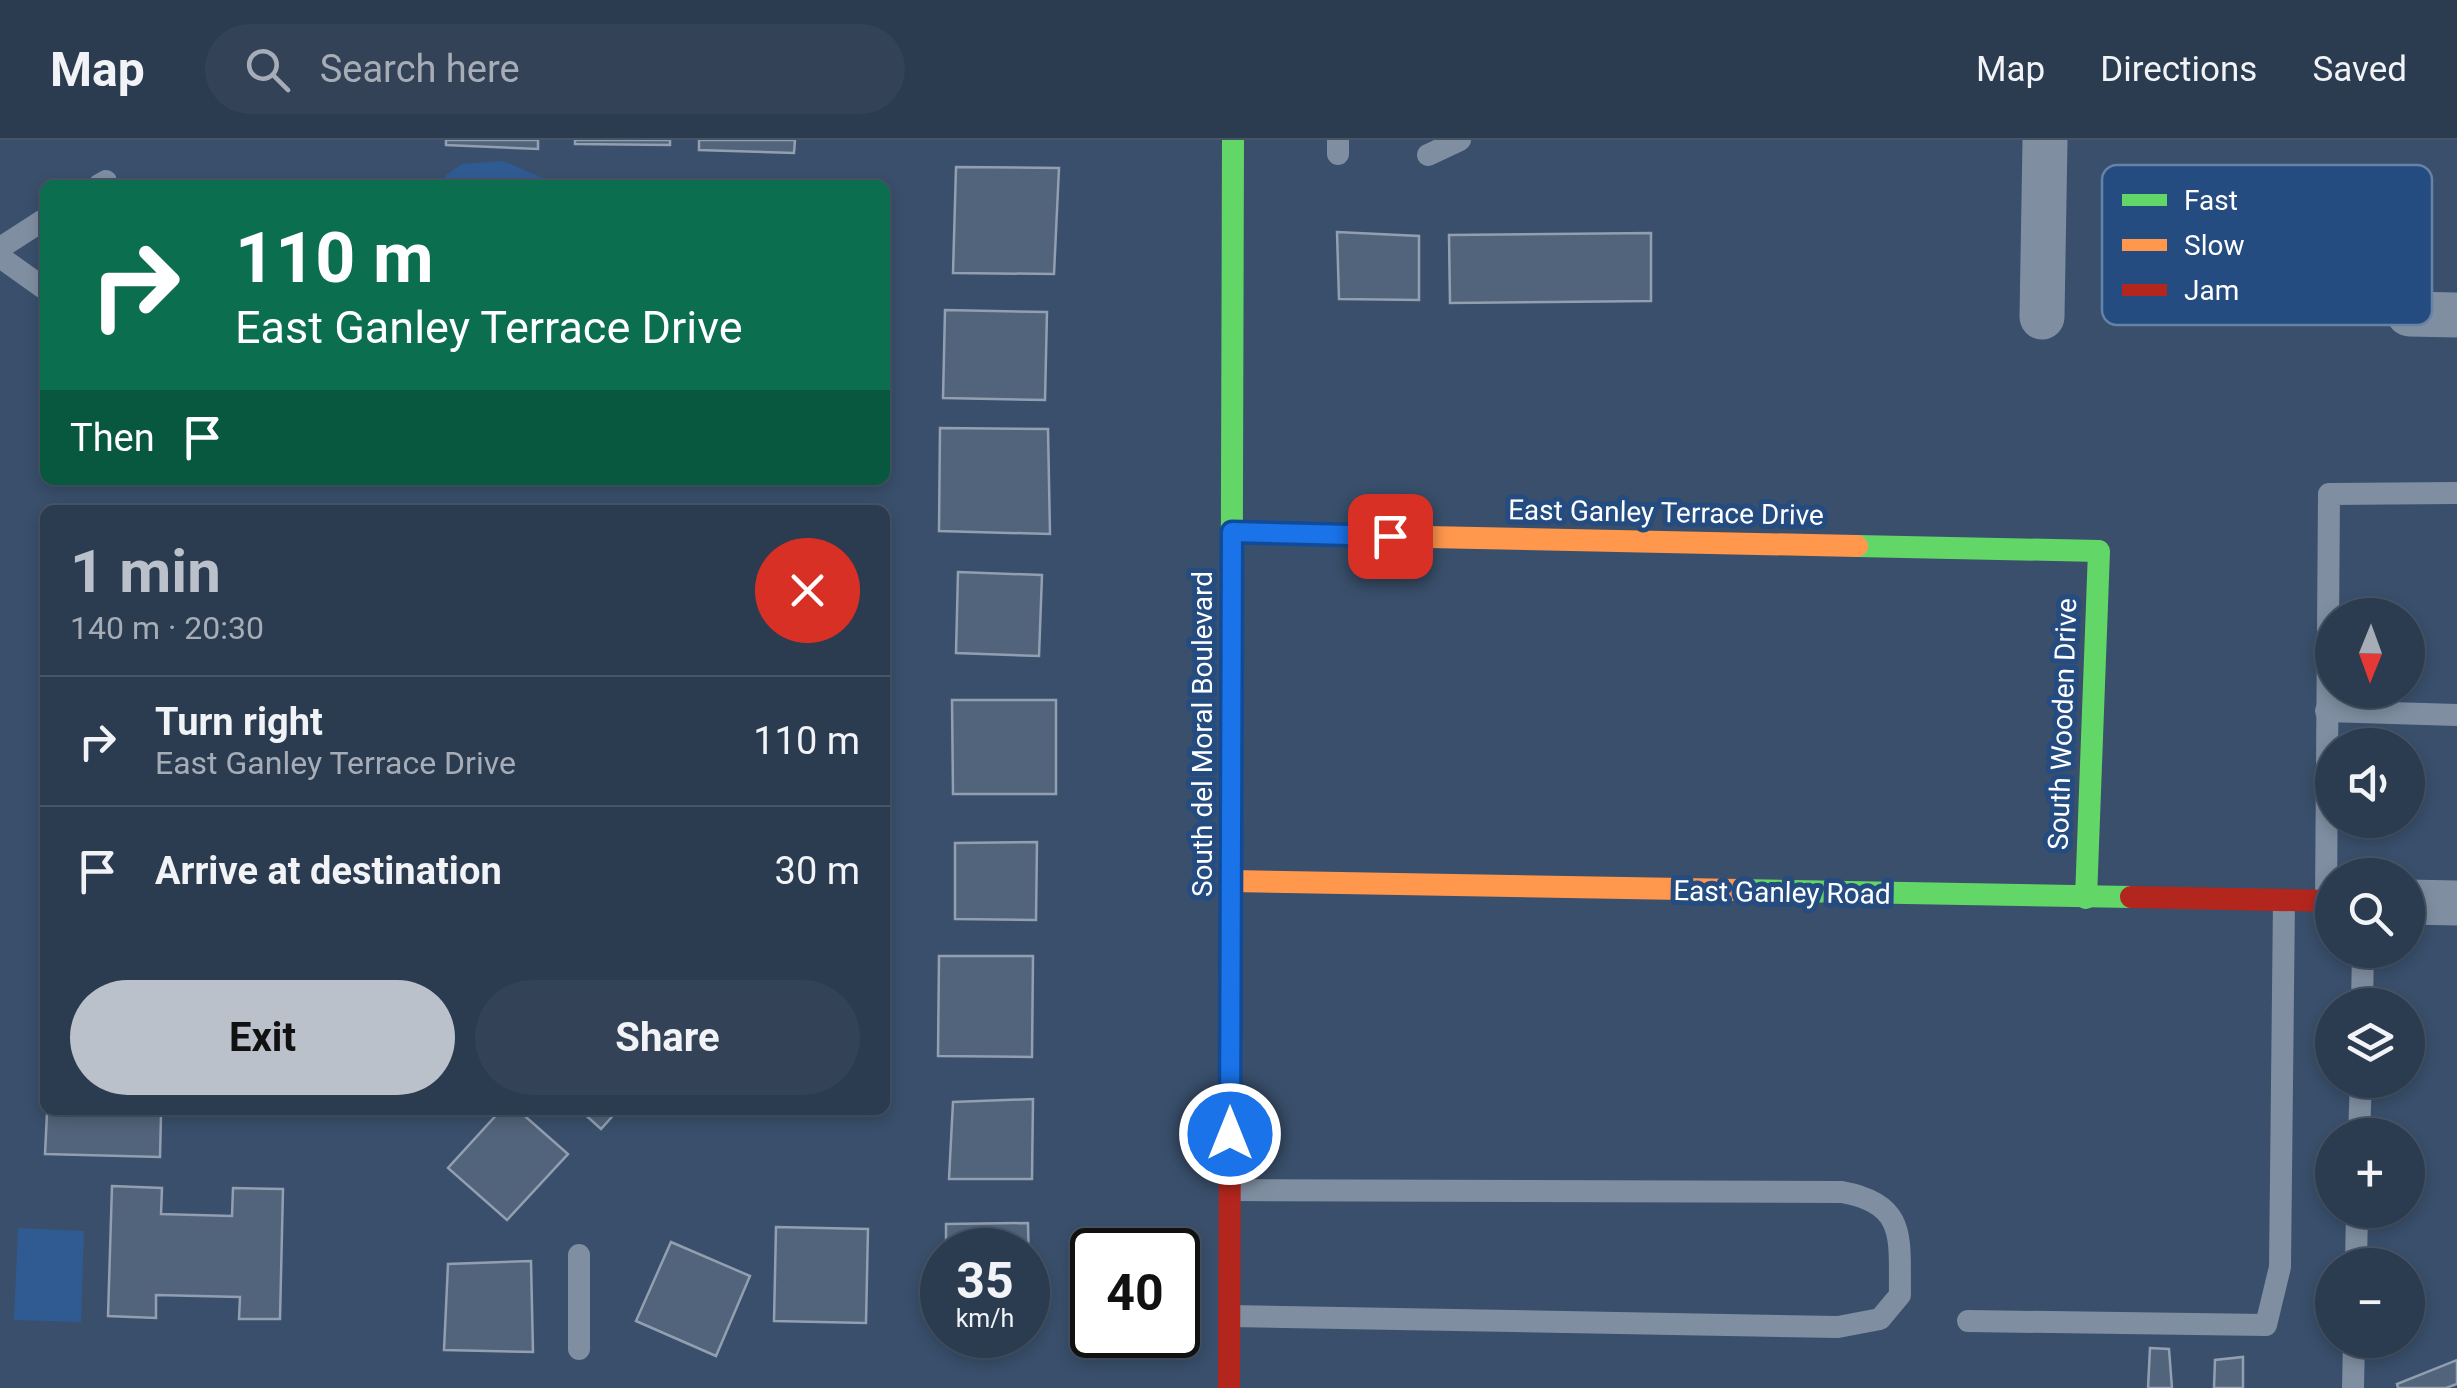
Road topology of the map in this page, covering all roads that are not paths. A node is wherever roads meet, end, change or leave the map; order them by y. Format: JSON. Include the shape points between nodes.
{"nodes":[{"id":1,"x":1233,"y":140,"type":"edge"},
{"id":2,"x":1460,"y":140,"type":"edge"},
{"id":3,"x":2045,"y":140,"type":"edge"},
{"id":4,"x":1428,"y":155,"type":"dead end"},
{"id":5,"x":40,"y":222,"type":"edge"},
{"id":6,"x":0,"y":248,"type":"edge"},
{"id":7,"x":0,"y":257,"type":"edge"},
{"id":8,"x":40,"y":285,"type":"edge"},
{"id":9,"x":2432,"y":315,"type":"edge"},
{"id":10,"x":2042,"y":316,"type":"dead end"},
{"id":11,"x":2457,"y":316,"type":"edge"},
{"id":12,"x":2457,"y":493,"type":"edge"},
{"id":13,"x":1232,"y":532,"type":"junction"},
{"id":14,"x":2099,"y":552,"type":"joint"},
{"id":15,"x":2326,"y":711,"type":"junction"},
{"id":16,"x":2457,"y":715,"type":"edge"},
{"id":17,"x":2328,"y":858,"type":"edge"},
{"id":18,"x":1231,"y":881,"type":"junction"},
{"id":19,"x":2086,"y":898,"type":"junction"},
{"id":20,"x":2284,"y":900,"type":"junction"},
{"id":21,"x":2315,"y":900,"type":"edge"},
{"id":22,"x":2425,"y":902,"type":"edge"},
{"id":23,"x":2457,"y":903,"type":"edge"},
{"id":24,"x":1230,"y":1190,"type":"junction"},
{"id":25,"x":579,"y":1255,"type":"dead end"},
{"id":26,"x":1230,"y":1316,"type":"junction"},
{"id":27,"x":1968,"y":1321,"type":"dead end"},
{"id":28,"x":578,"y":1349,"type":"dead end"},
{"id":29,"x":2354,"y":1358,"type":"edge"},
{"id":30,"x":1230,"y":1388,"type":"edge"},
{"id":31,"x":2353,"y":1388,"type":"edge"}],
"edges":[{"from":1,"to":13,"type":"street","name":"South del Moral Boulevard"},
{"from":2,"to":4,"type":"lane"},
{"from":3,"to":10,"type":"street"},
{"from":5,"to":6,"type":"lane"},
{"from":7,"to":8,"type":"lane"},
{"from":9,"to":11,"type":"street"},
{"from":12,"to":15,"type":"lane","via":[[2330,494]]},
{"from":13,"to":14,"type":"street","name":"East Ganley Terrace Drive"},
{"from":13,"to":18,"type":"street","name":"South del Moral Boulevard"},
{"from":14,"to":19,"type":"street","name":"South Wooden Drive"},
{"from":15,"to":16,"type":"lane"},
{"from":15,"to":17,"type":"lane"},
{"from":18,"to":19,"type":"street","name":"East Ganley Road"},
{"from":18,"to":24,"type":"street","name":"South del Moral Boulevard"},
{"from":19,"to":20,"type":"street","name":"East Ganley Road"},
{"from":20,"to":21,"type":"street","name":"East Ganley Road"},
{"from":20,"to":27,"type":"lane","via":[[2280,1267],[2266,1325]]},
{"from":22,"to":23,"type":"street"},
{"from":24,"to":26,"type":"street","name":"South del Moral Boulevard"},
{"from":24,"to":26,"type":"lane","via":[[1842,1192],[1889,1212],[1899,1230],[1900,1295],[1880,1318],[1838,1327]]},
{"from":25,"to":28,"type":"lane"},
{"from":26,"to":30,"type":"street","name":"South del Moral Boulevard"},
{"from":29,"to":31,"type":"lane"}]}
